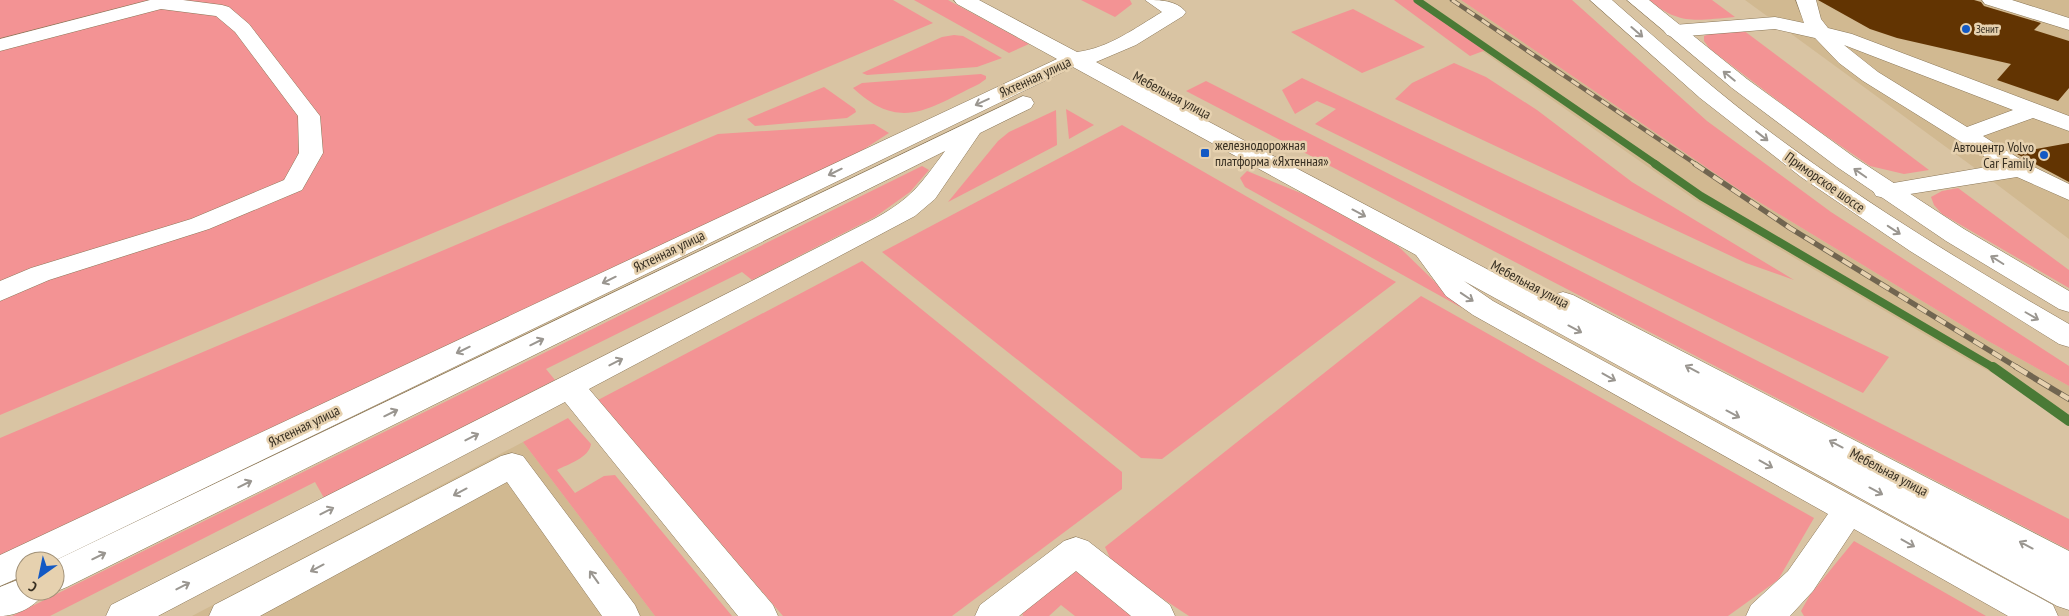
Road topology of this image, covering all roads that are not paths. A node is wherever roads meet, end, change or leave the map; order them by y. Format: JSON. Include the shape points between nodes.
{"nodes":[{"id":1,"x":964,"y":0,"type":"edge"},
{"id":2,"x":991,"y":0,"type":"edge"},
{"id":3,"x":1156,"y":0,"type":"edge"},
{"id":4,"x":1600,"y":0,"type":"edge"},
{"id":5,"x":1636,"y":0,"type":"edge"},
{"id":6,"x":1806,"y":0,"type":"edge"},
{"id":7,"x":1992,"y":0,"type":"edge"},
{"id":8,"x":2036,"y":0,"type":"edge"},
{"id":9,"x":2069,"y":20,"type":"edge"},
{"id":10,"x":1674,"y":31,"type":"junction"},
{"id":11,"x":1818,"y":31,"type":"junction"},
{"id":12,"x":0,"y":46,"type":"edge"},
{"id":13,"x":1088,"y":61,"type":"junction"},
{"id":14,"x":2032,"y":111,"type":"junction"},
{"id":15,"x":2069,"y":124,"type":"edge"},
{"id":16,"x":973,"y":128,"type":"junction"},
{"id":17,"x":1965,"y":135,"type":"junction"},
{"id":18,"x":2020,"y":169,"type":"junction"},
{"id":19,"x":1885,"y":191,"type":"junction"},
{"id":20,"x":2069,"y":193,"type":"edge"},
{"id":21,"x":1424,"y":248,"type":"junction"},
{"id":22,"x":40,"y":274,"type":"junction"},
{"id":23,"x":0,"y":280,"type":"edge"},
{"id":24,"x":0,"y":292,"type":"edge"},
{"id":25,"x":2069,"y":302,"type":"edge"},
{"id":26,"x":2069,"y":338,"type":"edge"},
{"id":27,"x":569,"y":386,"type":"junction"},
{"id":28,"x":1849,"y":510,"type":"junction"},
{"id":29,"x":2069,"y":567,"type":"edge"},
{"id":30,"x":0,"y":571,"type":"edge"},
{"id":31,"x":65,"y":572,"type":"edge"},
{"id":32,"x":2069,"y":595,"type":"edge"},
{"id":33,"x":15,"y":597,"type":"edge"},
{"id":34,"x":0,"y":604,"type":"edge"},
{"id":35,"x":141,"y":612,"type":"edge"},
{"id":36,"x":1003,"y":613,"type":"edge"},
{"id":37,"x":1775,"y":613,"type":"edge"},
{"id":38,"x":227,"y":616,"type":"edge"},
{"id":39,"x":622,"y":616,"type":"edge"},
{"id":40,"x":760,"y":616,"type":"edge"},
{"id":41,"x":1157,"y":616,"type":"edge"},
{"id":42,"x":2040,"y":616,"type":"edge"}],
"edges":[{"from":1,"to":13,"type":"street","name":"Мебельная улица"},
{"from":2,"to":13,"type":"street","name":"Мебельная улица"},
{"from":3,"to":13,"type":"street","via":[[1176,12]]},
{"from":4,"to":26,"type":"street","name":"Приморское шоссе","one_way":true,"via":[[1719,103],[1849,201]]},
{"from":5,"to":10,"type":"street","name":"Приморское шоссе"},
{"from":6,"to":11,"type":"street","via":[[1807,11]]},
{"from":7,"to":9,"type":"street"},
{"from":8,"to":9,"type":"street"},
{"from":10,"to":11,"type":"street","via":[[1775,23]]},
{"from":19,"to":10,"type":"street","name":"Приморское шоссе","one_way":true,"via":[[1756,98]]},
{"from":11,"to":14,"type":"street","via":[[1845,38]]},
{"from":11,"to":17,"type":"street","via":[[1867,75]]},
{"from":12,"to":22,"type":"street","via":[[161,3],[222,11],[242,28],[309,116],[312,153],[293,185],[200,224]]},
{"from":13,"to":16,"type":"street","name":"Яхтенная улица"},
{"from":13,"to":21,"type":"street","name":"Мебельная улица","one_way":true},
{"from":29,"to":13,"type":"street","name":"Мебельная улица","one_way":true},
{"from":13,"to":30,"type":"street","name":"Яхтенная улица","one_way":true},
{"from":14,"to":15,"type":"street"},
{"from":14,"to":17,"type":"street"},
{"from":27,"to":16,"type":"street","one_way":true,"via":[[906,211],[926,194]]},
{"from":31,"to":16,"type":"street","name":"Яхтенная улица","one_way":true},
{"from":17,"to":18,"type":"street"},
{"from":18,"to":19,"type":"street"},
{"from":18,"to":20,"type":"street"},
{"from":25,"to":19,"type":"street","name":"Приморское шоссе","one_way":true},
{"from":21,"to":28,"type":"street","one_way":true,"via":[[1456,290],[1483,308]]},
{"from":21,"to":32,"type":"street","name":"Мебельная улица","one_way":true},
{"from":22,"to":23,"type":"street"},
{"from":22,"to":24,"type":"street"},
{"from":35,"to":27,"type":"street","one_way":true},
{"from":27,"to":40,"type":"street"},
{"from":28,"to":37,"type":"street"},
{"from":28,"to":42,"type":"street","one_way":true},
{"from":33,"to":34,"type":"street"},
{"from":36,"to":41,"type":"street","via":[[1076,552]]},
{"from":39,"to":38,"type":"street","one_way":true,"via":[[512,464]]}]}
